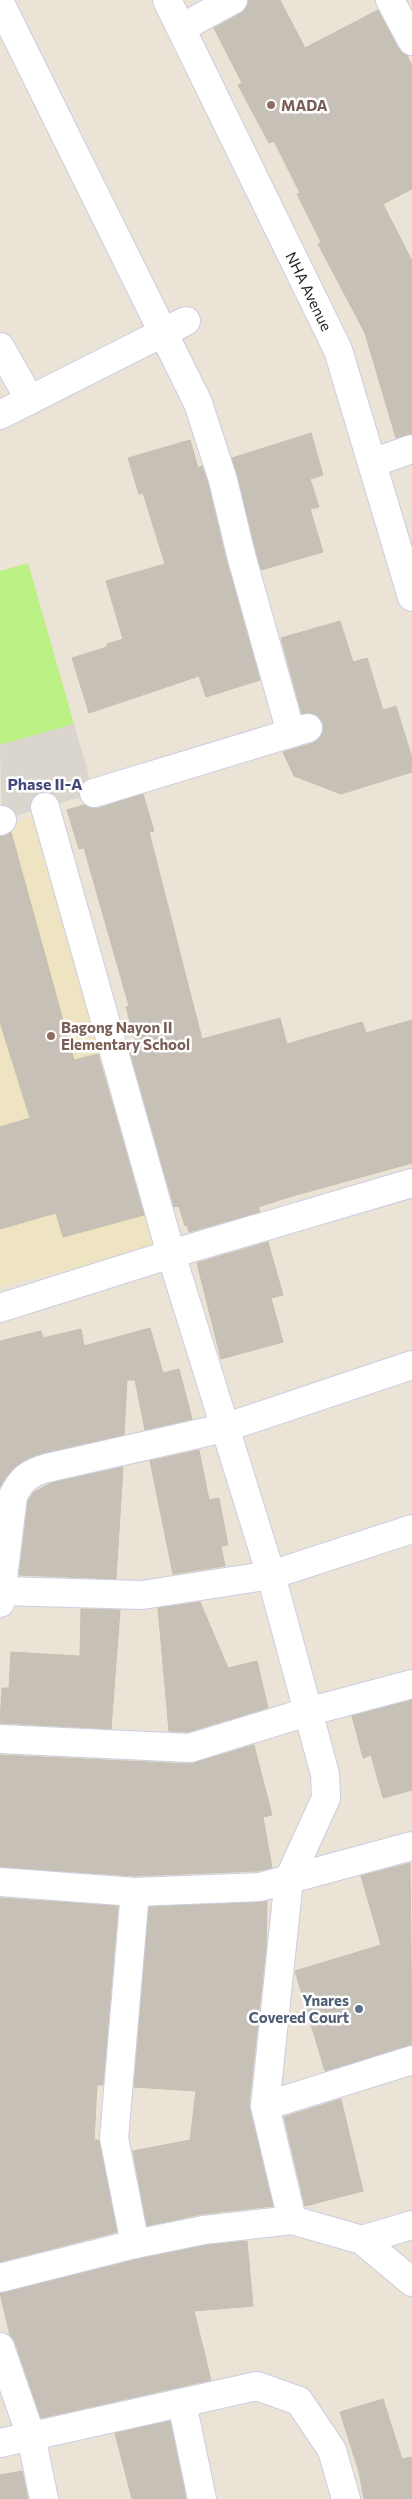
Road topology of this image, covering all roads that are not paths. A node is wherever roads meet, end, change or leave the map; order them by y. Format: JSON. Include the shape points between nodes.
{"nodes":[{"id":1,"x":167,"y":0,"type":"edge"},
{"id":2,"x":233,"y":0,"type":"edge"},
{"id":3,"x":390,"y":0,"type":"edge"},
{"id":4,"x":0,"y":3,"type":"edge"},
{"id":5,"x":181,"y":28,"type":"junction"},
{"id":6,"x":412,"y":41,"type":"edge"},
{"id":7,"x":175,"y":327,"type":"junction"},
{"id":8,"x":0,"y":347,"type":"edge"},
{"id":9,"x":30,"y":400,"type":"junction"},
{"id":10,"x":0,"y":415,"type":"edge"},
{"id":11,"x":412,"y":449,"type":"edge"},
{"id":12,"x":372,"y":463,"type":"junction"},
{"id":13,"x":412,"y":596,"type":"edge"},
{"id":14,"x":94,"y":793,"type":"dead end"},
{"id":15,"x":45,"y":808,"type":"dead end"},
{"id":16,"x":412,"y":1183,"type":"edge"},
{"id":17,"x":171,"y":1254,"type":"junction"},
{"id":18,"x":0,"y":1308,"type":"edge"},
{"id":19,"x":412,"y":1365,"type":"edge"},
{"id":20,"x":224,"y":1428,"type":"junction"},
{"id":21,"x":412,"y":1529,"type":"edge"},
{"id":22,"x":271,"y":1575,"type":"junction"},
{"id":23,"x":1,"y":1591,"type":"edge"},
{"id":24,"x":0,"y":1603,"type":"edge"},
{"id":25,"x":412,"y":1684,"type":"edge"},
{"id":26,"x":307,"y":1712,"type":"junction"},
{"id":27,"x":0,"y":1739,"type":"edge"},
{"id":28,"x":412,"y":1846,"type":"edge"},
{"id":29,"x":289,"y":1879,"type":"junction"},
{"id":30,"x":0,"y":1882,"type":"edge"},
{"id":31,"x":135,"y":1892,"type":"junction"},
{"id":32,"x":412,"y":2060,"type":"edge"},
{"id":33,"x":266,"y":2106,"type":"junction"},
{"id":34,"x":292,"y":2220,"type":"junction"},
{"id":35,"x":412,"y":2225,"type":"edge"},
{"id":36,"x":362,"y":2240,"type":"junction"},
{"id":37,"x":135,"y":2244,"type":"junction"},
{"id":38,"x":0,"y":2278,"type":"edge"},
{"id":39,"x":412,"y":2282,"type":"edge"},
{"id":40,"x":0,"y":2347,"type":"edge"},
{"id":41,"x":182,"y":2403,"type":"junction"},
{"id":42,"x":31,"y":2436,"type":"junction"},
{"id":43,"x":0,"y":2443,"type":"edge"},
{"id":44,"x":44,"y":2499,"type":"edge"},
{"id":45,"x":202,"y":2499,"type":"edge"},
{"id":46,"x":346,"y":2499,"type":"edge"}],
"edges":[{"from":1,"to":5,"type":"street","name":"NHA Avenue"},
{"from":2,"to":5,"type":"street"},
{"from":3,"to":6,"type":"street"},
{"from":4,"to":7,"type":"street"},
{"from":5,"to":12,"type":"street","name":"NHA Avenue","via":[[338,350]]},
{"from":7,"to":9,"type":"street"},
{"from":7,"to":14,"type":"street","via":[[187,377],[207,430],[301,730]]},
{"from":8,"to":9,"type":"street"},
{"from":9,"to":10,"type":"street"},
{"from":11,"to":12,"type":"street"},
{"from":12,"to":13,"type":"street","name":"NHA Avenue"},
{"from":15,"to":17,"type":"street"},
{"from":16,"to":17,"type":"street"},
{"from":17,"to":18,"type":"street"},
{"from":17,"to":20,"type":"street"},
{"from":19,"to":20,"type":"street"},
{"from":20,"to":22,"type":"street"},
{"from":20,"to":23,"type":"street","via":[[28,1475],[13,1496]]},
{"from":21,"to":22,"type":"street"},
{"from":22,"to":23,"type":"street","via":[[142,1595]]},
{"from":22,"to":26,"type":"street"},
{"from":23,"to":24,"type":"street"},
{"from":25,"to":26,"type":"street"},
{"from":26,"to":27,"type":"street","via":[[190,1748]]},
{"from":26,"to":29,"type":"street","via":[[325,1774],[326,1798]]},
{"from":28,"to":29,"type":"street"},
{"from":29,"to":31,"type":"street","via":[[260,1887]]},
{"from":29,"to":33,"type":"street"},
{"from":30,"to":31,"type":"street"},
{"from":31,"to":37,"type":"street","via":[[114,2138]]},
{"from":32,"to":33,"type":"street"},
{"from":33,"to":34,"type":"street"},
{"from":34,"to":36,"type":"street"},
{"from":34,"to":37,"type":"street","via":[[204,2230]]},
{"from":35,"to":36,"type":"street"},
{"from":36,"to":39,"type":"street"},
{"from":37,"to":38,"type":"street"},
{"from":40,"to":42,"type":"street"},
{"from":41,"to":42,"type":"street"},
{"from":41,"to":45,"type":"street"},
{"from":41,"to":46,"type":"street","via":[[257,2386],[299,2401],[332,2450]]},
{"from":42,"to":43,"type":"street"},
{"from":42,"to":44,"type":"street"}]}
